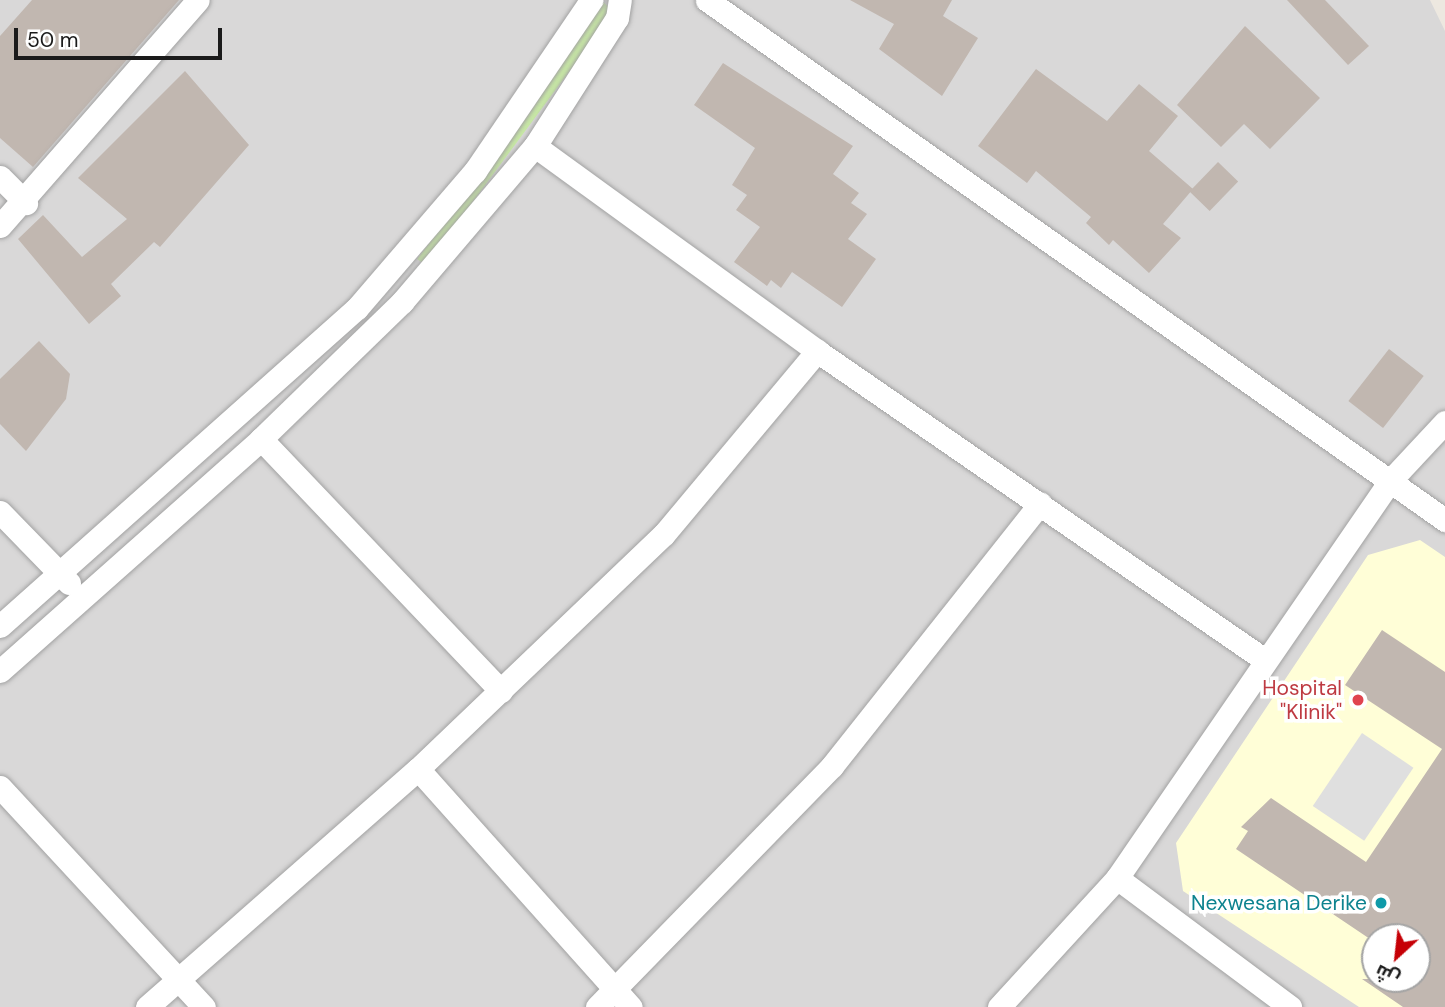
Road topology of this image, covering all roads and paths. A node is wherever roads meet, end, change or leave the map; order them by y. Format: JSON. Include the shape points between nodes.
{"nodes":[{"id":1,"x":198,"y":0,"type":"edge"},
{"id":2,"x":590,"y":0,"type":"edge"},
{"id":3,"x":620,"y":0,"type":"edge"},
{"id":4,"x":707,"y":0,"type":"edge"},
{"id":5,"x":535,"y":146,"type":"junction"},
{"id":6,"x":0,"y":177,"type":"edge"},
{"id":7,"x":26,"y":203,"type":"junction"},
{"id":8,"x":0,"y":226,"type":"edge"},
{"id":9,"x":817,"y":351,"type":"junction"},
{"id":10,"x":1445,"y":422,"type":"edge"},
{"id":11,"x":261,"y":439,"type":"junction"},
{"id":12,"x":1389,"y":482,"type":"junction"},
{"id":13,"x":1040,"y":504,"type":"junction"},
{"id":14,"x":0,"y":512,"type":"edge"},
{"id":15,"x":1445,"y":520,"type":"edge"},
{"id":16,"x":60,"y":572,"type":"junction"},
{"id":17,"x":82,"y":597,"type":"junction"},
{"id":18,"x":0,"y":626,"type":"edge"},
{"id":19,"x":1265,"y":660,"type":"junction"},
{"id":20,"x":0,"y":671,"type":"edge"},
{"id":21,"x":501,"y":691,"type":"junction"},
{"id":22,"x":418,"y":769,"type":"junction"},
{"id":23,"x":0,"y":787,"type":"edge"},
{"id":24,"x":1116,"y":878,"type":"junction"},
{"id":25,"x":178,"y":978,"type":"junction"},
{"id":26,"x":623,"y":998,"type":"edge"},
{"id":27,"x":147,"y":1007,"type":"edge"},
{"id":28,"x":204,"y":1007,"type":"edge"},
{"id":29,"x":597,"y":1007,"type":"edge"},
{"id":30,"x":999,"y":1007,"type":"edge"},
{"id":31,"x":1290,"y":1007,"type":"edge"}],
"edges":[{"from":1,"to":7,"type":"street"},
{"from":2,"to":16,"type":"street","via":[[475,170],[356,308]]},
{"from":3,"to":5,"type":"street","via":[[617,18]]},
{"from":4,"to":12,"type":"street"},
{"from":5,"to":9,"type":"street"},
{"from":5,"to":11,"type":"street","via":[[402,302]]},
{"from":6,"to":7,"type":"street"},
{"from":7,"to":8,"type":"street"},
{"from":9,"to":13,"type":"street"},
{"from":9,"to":21,"type":"street","via":[[664,534]]},
{"from":10,"to":12,"type":"street"},
{"from":11,"to":17,"type":"street"},
{"from":11,"to":21,"type":"street"},
{"from":12,"to":15,"type":"street"},
{"from":12,"to":19,"type":"street"},
{"from":13,"to":19,"type":"street"},
{"from":13,"to":26,"type":"street","via":[[832,766]]},
{"from":14,"to":16,"type":"street"},
{"from":16,"to":17,"type":"street"},
{"from":16,"to":18,"type":"street"},
{"from":17,"to":20,"type":"street"},
{"from":19,"to":24,"type":"street"},
{"from":21,"to":22,"type":"street"},
{"from":22,"to":25,"type":"street"},
{"from":22,"to":26,"type":"street"},
{"from":23,"to":25,"type":"street"},
{"from":24,"to":30,"type":"street"},
{"from":24,"to":31,"type":"street"},
{"from":25,"to":27,"type":"street"},
{"from":25,"to":28,"type":"street"},
{"from":26,"to":29,"type":"street"}]}
